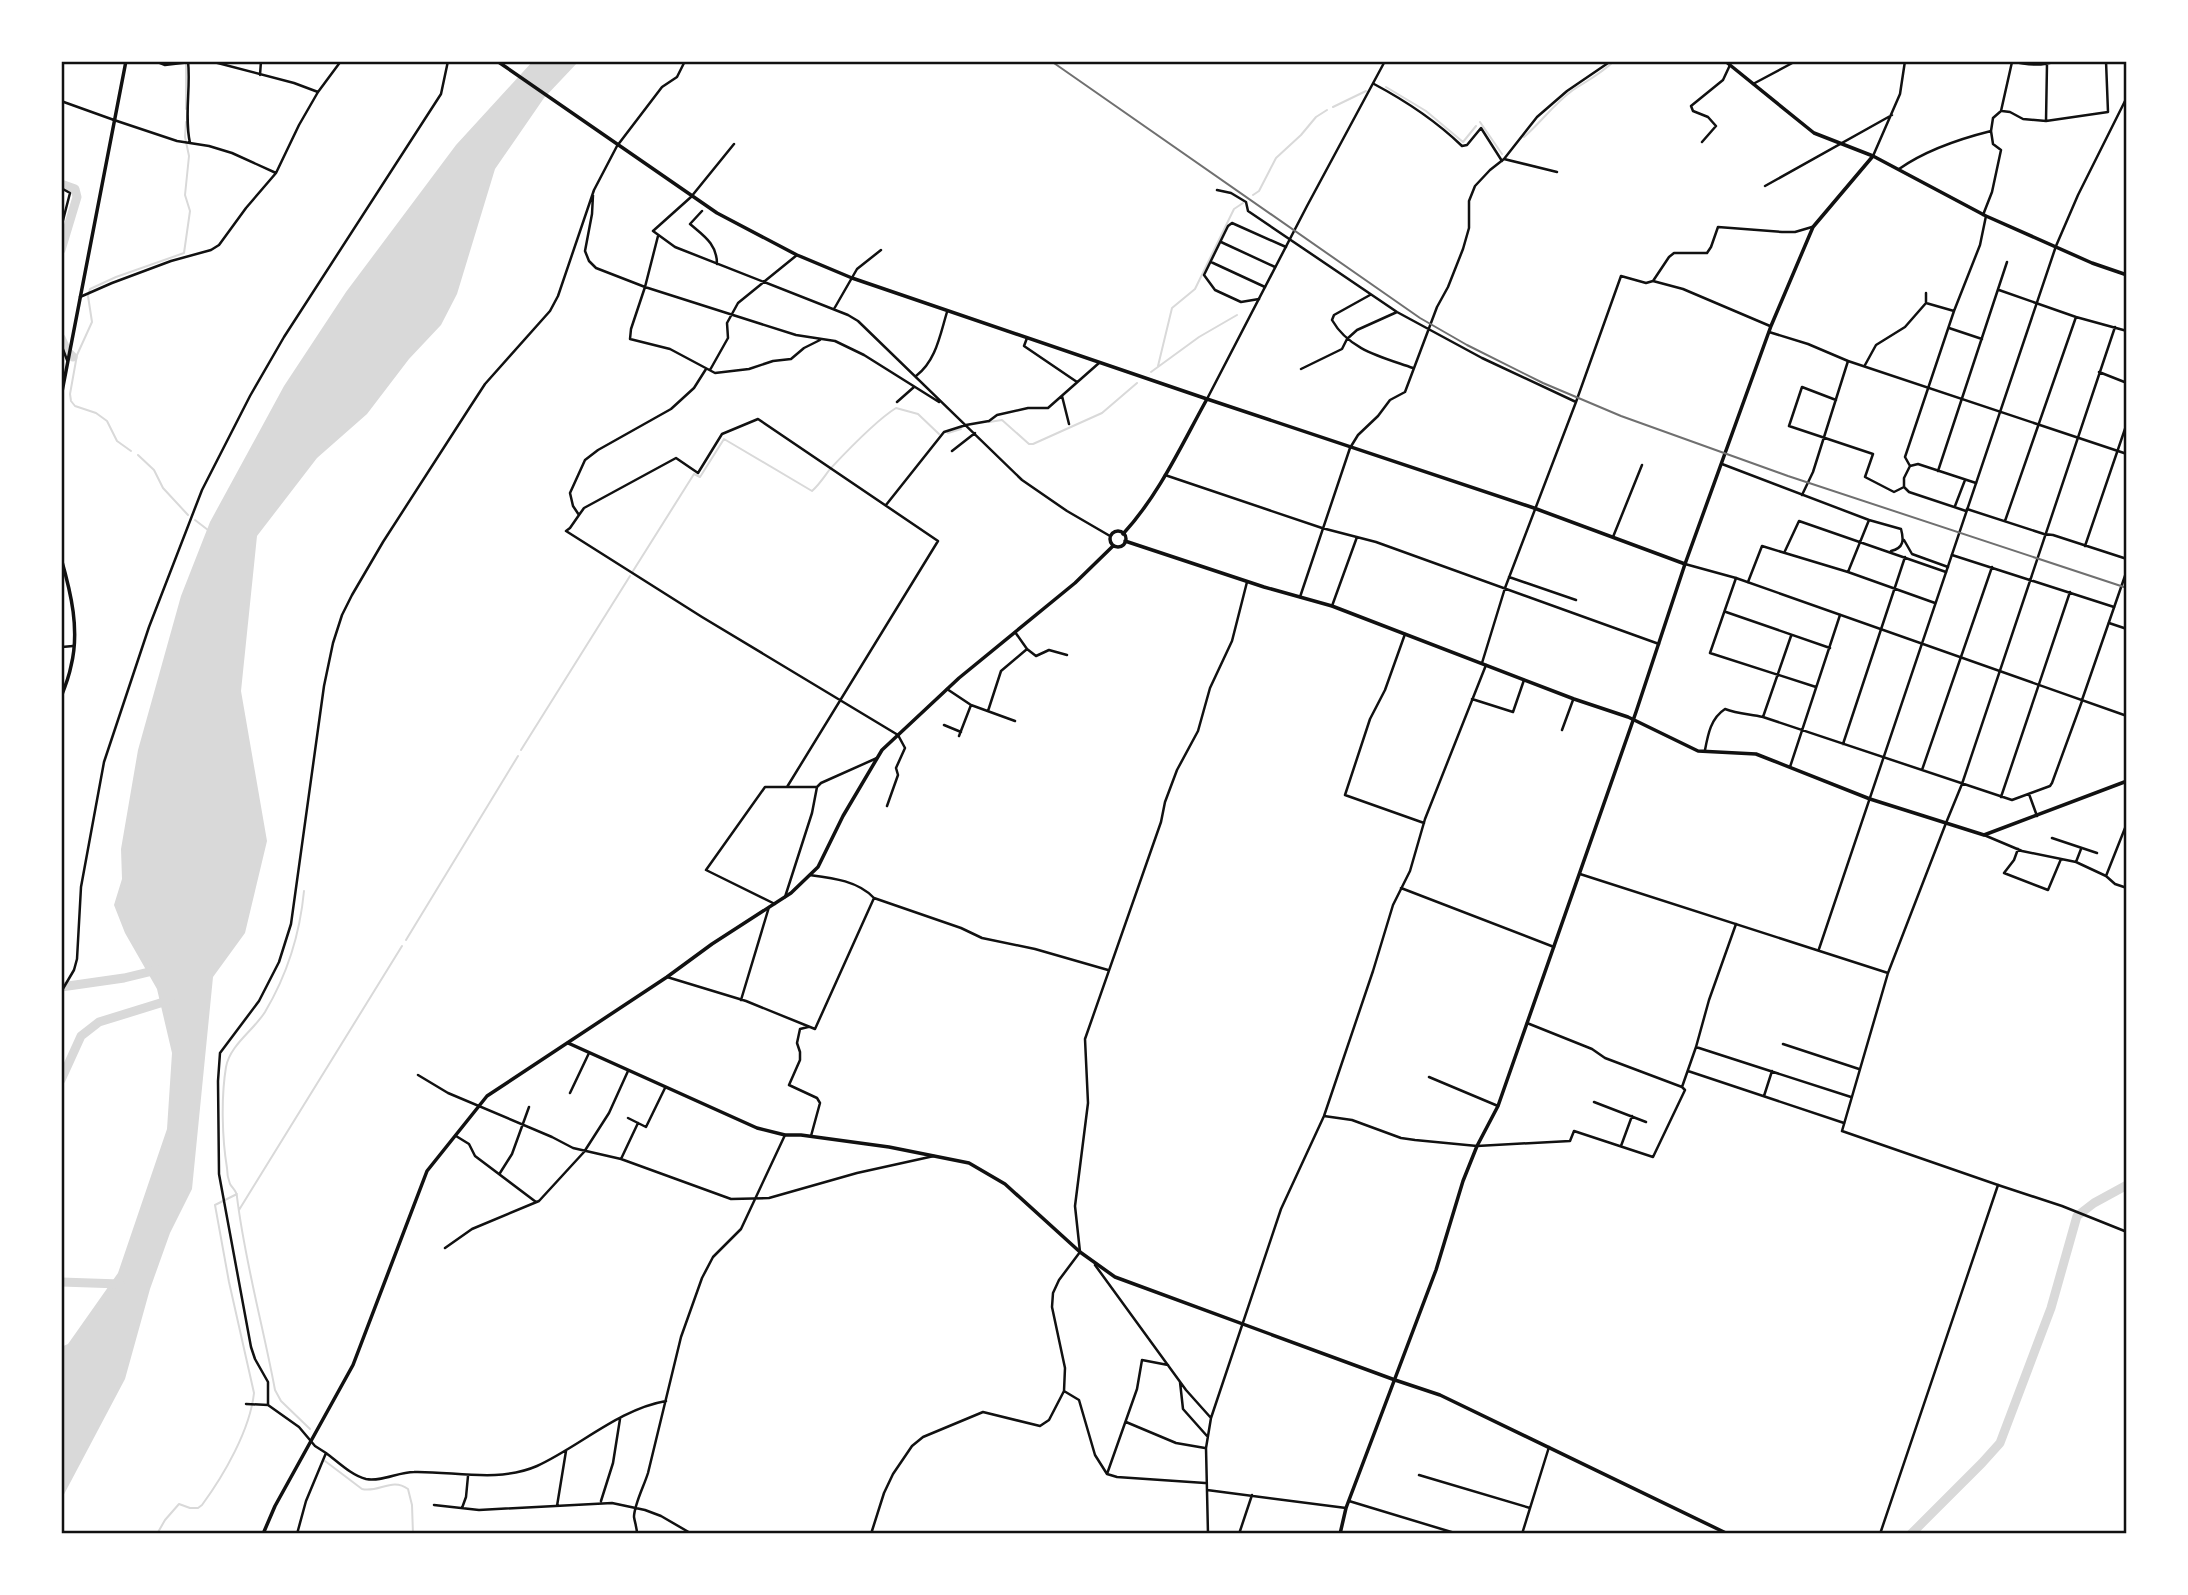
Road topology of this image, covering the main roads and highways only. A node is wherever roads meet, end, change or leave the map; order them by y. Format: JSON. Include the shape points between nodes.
{"nodes":[{"id":1,"x":126,"y":61,"type":"edge"},
{"id":2,"x":497,"y":61,"type":"edge"},
{"id":3,"x":1725,"y":61,"type":"edge"},
{"id":4,"x":1873,"y":156,"type":"junction"},
{"id":5,"x":2127,"y":275,"type":"edge"},
{"id":6,"x":61,"y":397,"type":"edge"},
{"id":7,"x":1207,"y":398,"type":"junction"},
{"id":8,"x":1123,"y":534,"type":"junction"},
{"id":9,"x":1125,"y":541,"type":"junction"},
{"id":10,"x":1113,"y":546,"type":"junction"},
{"id":11,"x":61,"y":558,"type":"edge"},
{"id":12,"x":1685,"y":564,"type":"junction"},
{"id":13,"x":61,"y":697,"type":"edge"},
{"id":14,"x":1633,"y":720,"type":"junction"},
{"id":15,"x":2127,"y":781,"type":"edge"},
{"id":16,"x":568,"y":1043,"type":"junction"},
{"id":17,"x":1395,"y":1380,"type":"junction"},
{"id":18,"x":263,"y":1534,"type":"edge"},
{"id":19,"x":1340,"y":1534,"type":"edge"},
{"id":20,"x":1728,"y":1534,"type":"edge"}],
"edges":[{"from":1,"to":6,"type":"main road"},
{"from":2,"to":7,"type":"main road","via":[[691,197],[797,256]]},
{"from":3,"to":4,"type":"main road","via":[[1814,133]]},
{"from":4,"to":5,"type":"main road","via":[[1985,215]]},
{"from":4,"to":12,"type":"main road","via":[[1813,226],[1771,326]]},
{"from":7,"to":8,"type":"main road","via":[[1164,475]]},
{"from":7,"to":12,"type":"main road"},
{"from":8,"to":9,"type":"main road"},
{"from":8,"to":10,"type":"main road","via":[[1116,531],[1110,536]]},
{"from":9,"to":10,"type":"main road","via":[[1121,547]]},
{"from":9,"to":14,"type":"main road","via":[[1332,606]]},
{"from":10,"to":16,"type":"main road","via":[[898,735],[877,758],[810,875],[775,904]]},
{"from":11,"to":13,"type":"main road","via":[[74,610],[74,646]]},
{"from":12,"to":14,"type":"main road"},
{"from":14,"to":15,"type":"main road","via":[[1705,752],[1756,754],[1870,799],[1984,835]]},
{"from":14,"to":17,"type":"main road","via":[[1498,1106],[1463,1181]]},
{"from":16,"to":17,"type":"main road","via":[[739,1121],[785,1135],[969,1163],[1005,1184],[1080,1252],[1115,1277]]},
{"from":16,"to":18,"type":"main road","via":[[487,1096],[427,1171],[352,1365]]},
{"from":17,"to":19,"type":"main road"},
{"from":17,"to":20,"type":"main road","via":[[1440,1395]]}]}
